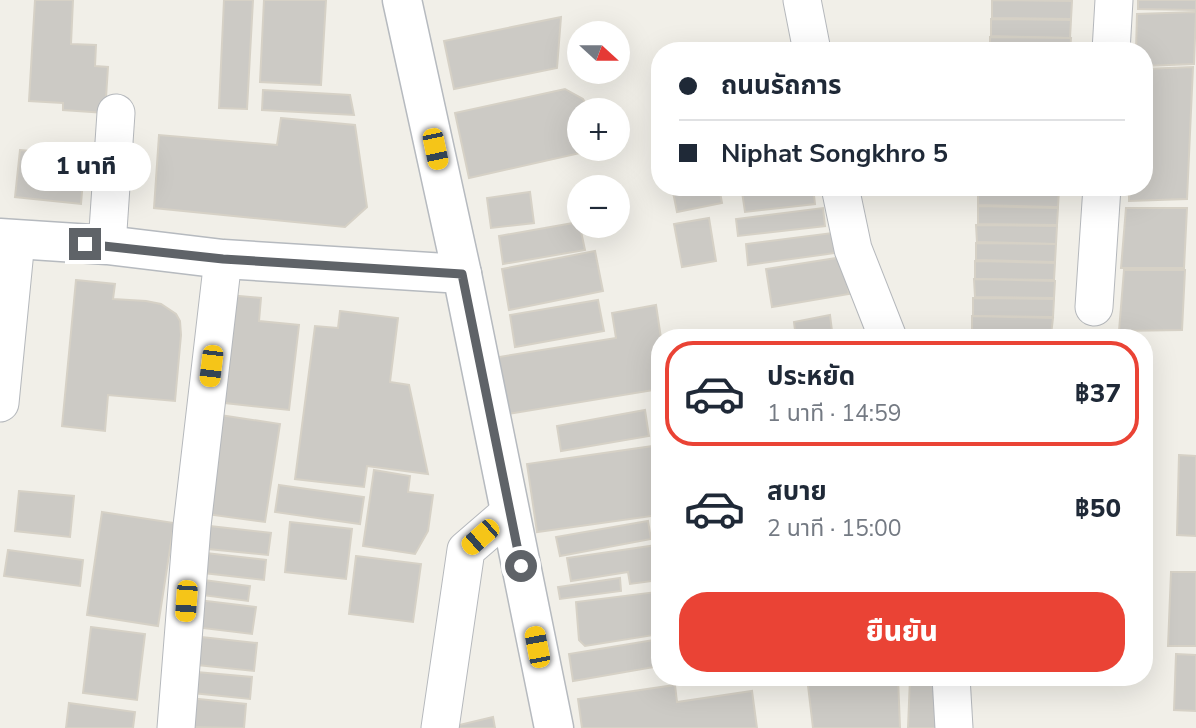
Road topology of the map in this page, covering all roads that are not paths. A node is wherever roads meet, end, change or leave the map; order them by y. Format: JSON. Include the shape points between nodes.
{"nodes":[{"id":1,"x":402,"y":0,"type":"edge"},
{"id":2,"x":802,"y":0,"type":"edge"},
{"id":3,"x":1114,"y":0,"type":"edge"},
{"id":4,"x":810,"y":42,"type":"edge"},
{"id":5,"x":1112,"y":42,"type":"edge"},
{"id":6,"x":116,"y":113,"type":"dead end"},
{"id":7,"x":842,"y":196,"type":"edge"},
{"id":8,"x":1101,"y":196,"type":"edge"},
{"id":9,"x":8,"y":239,"type":"edge"},
{"id":10,"x":107,"y":245,"type":"junction"},
{"id":11,"x":223,"y":259,"type":"junction"},
{"id":12,"x":462,"y":274,"type":"junction"},
{"id":13,"x":1094,"y":307,"type":"dead end"},
{"id":14,"x":884,"y":329,"type":"edge"},
{"id":15,"x":0,"y":403,"type":"edge"},
{"id":16,"x":510,"y":512,"type":"junction"},
{"id":17,"x":952,"y":686,"type":"edge"},
{"id":18,"x":176,"y":728,"type":"edge"},
{"id":19,"x":440,"y":728,"type":"edge"},
{"id":20,"x":554,"y":728,"type":"edge"},
{"id":21,"x":954,"y":728,"type":"edge"}],
"edges":[{"from":1,"to":12,"type":"street"},
{"from":2,"to":4,"type":"street"},
{"from":3,"to":5,"type":"street"},
{"from":6,"to":10,"type":"street"},
{"from":7,"to":14,"type":"street","via":[[853,249]]},
{"from":8,"to":13,"type":"street"},
{"from":9,"to":10,"type":"street"},
{"from":9,"to":15,"type":"street"},
{"from":10,"to":11,"type":"street"},
{"from":11,"to":12,"type":"street"},
{"from":11,"to":18,"type":"street","via":[[192,526]]},
{"from":12,"to":16,"type":"street"},
{"from":16,"to":19,"type":"street","via":[[466,550]]},
{"from":16,"to":20,"type":"street"},
{"from":17,"to":21,"type":"street"}]}
